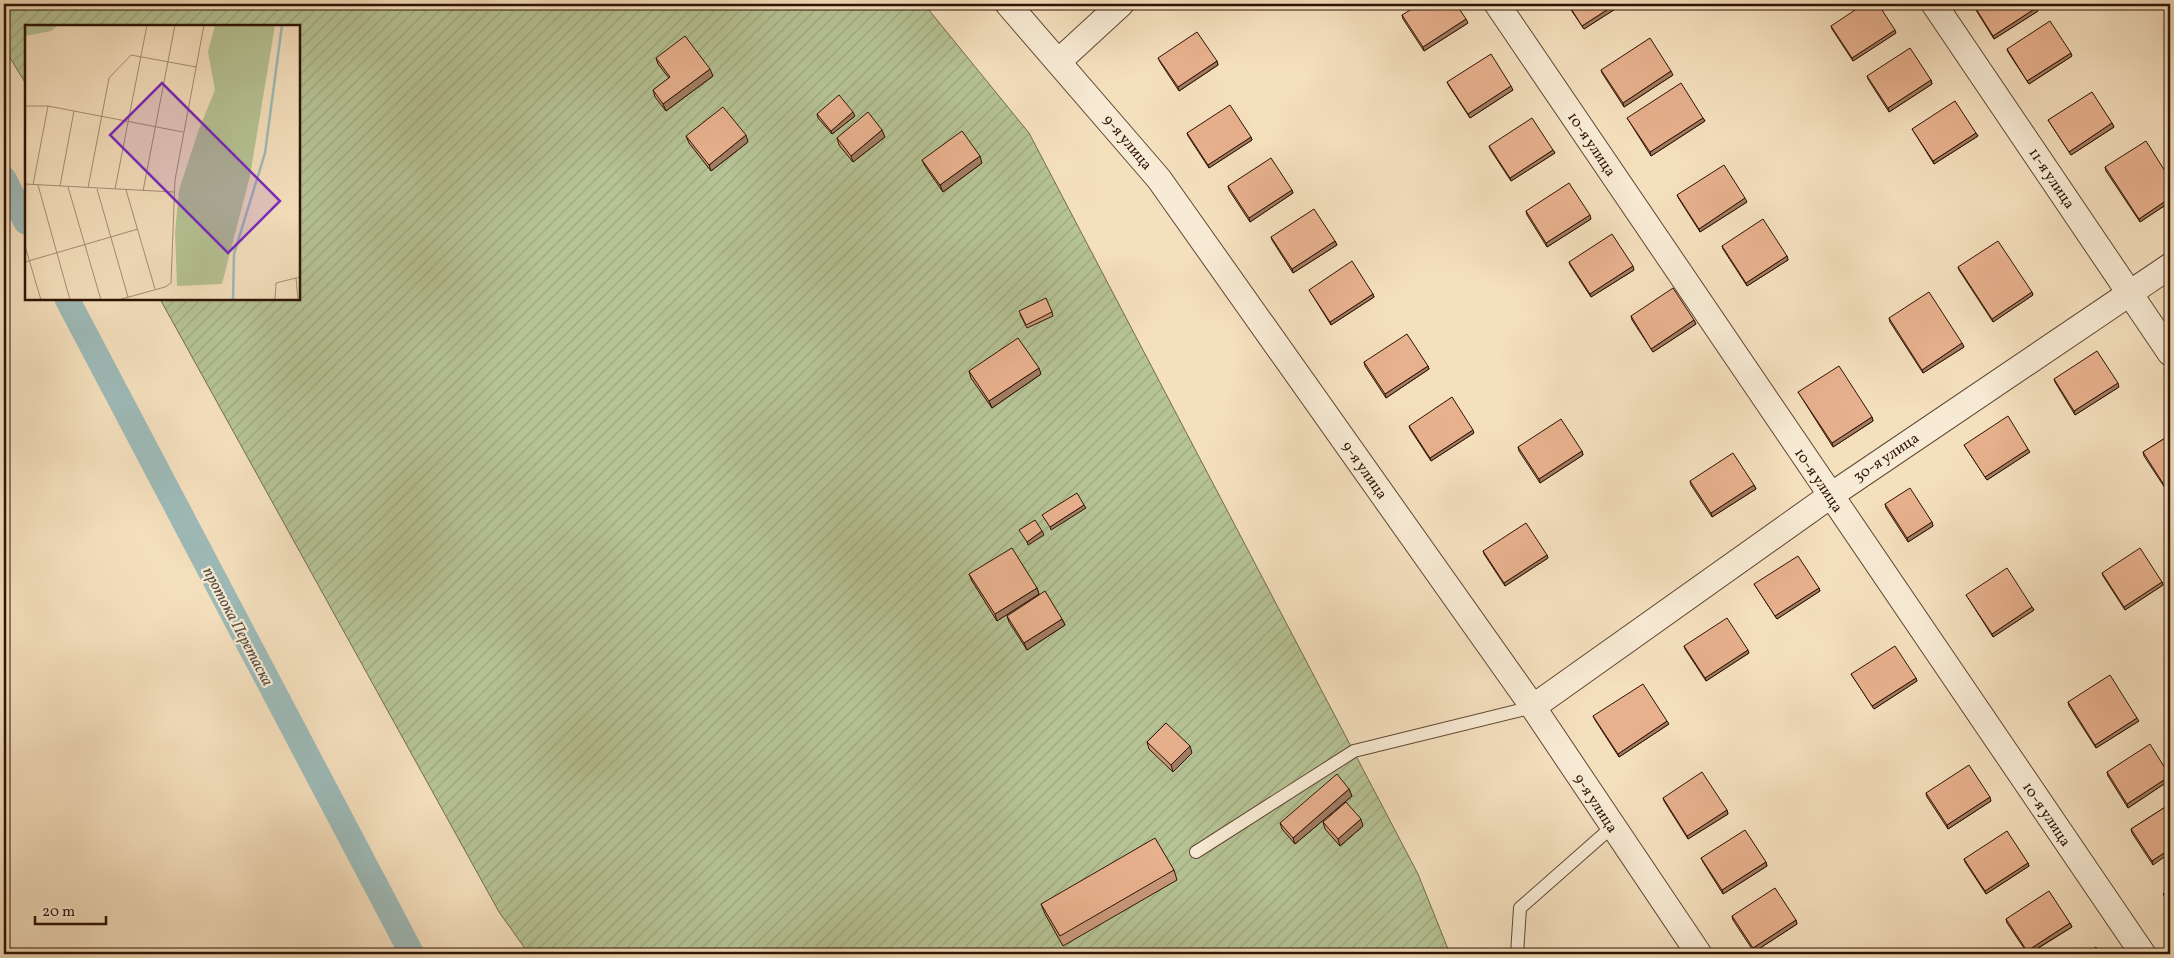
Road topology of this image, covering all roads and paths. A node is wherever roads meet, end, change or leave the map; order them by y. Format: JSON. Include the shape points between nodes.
{"nodes":[{"id":1,"x":1008,"y":4,"type":"edge"},
{"id":2,"x":1121,"y":4,"type":"edge"},
{"id":3,"x":1497,"y":4,"type":"edge"},
{"id":4,"x":1934,"y":4,"type":"edge"},
{"id":5,"x":1060,"y":62,"type":"junction"},
{"id":6,"x":2170,"y":266,"type":"edge"},
{"id":7,"x":2129,"y":292,"type":"junction"},
{"id":8,"x":2170,"y":353,"type":"edge"},
{"id":9,"x":1830,"y":496,"type":"junction"},
{"id":10,"x":1533,"y":707,"type":"junction"},
{"id":11,"x":1612,"y":827,"type":"junction"},
{"id":12,"x":1196,"y":852,"type":"dead end"},
{"id":13,"x":1517,"y":954,"type":"edge"},
{"id":14,"x":1699,"y":954,"type":"edge"},
{"id":15,"x":2143,"y":954,"type":"edge"}],
"edges":[{"from":1,"to":5,"type":"street","name":"9-я улица"},
{"from":2,"to":5,"type":"street"},
{"from":3,"to":9,"type":"street","name":"10-я улица"},
{"from":4,"to":7,"type":"street","name":"11-я улица"},
{"from":5,"to":10,"type":"street","name":"9-я улица","via":[[1159,179]]},
{"from":6,"to":7,"type":"street","name":"30-я улица"},
{"from":7,"to":8,"type":"street","name":"11-я улица"},
{"from":7,"to":9,"type":"street","name":"30-я улица"},
{"from":9,"to":10,"type":"street","name":"30-я улица"},
{"from":9,"to":15,"type":"street","name":"10-я улица"},
{"from":10,"to":11,"type":"street","name":"9-я улица"},
{"from":10,"to":12,"type":"lane","via":[[1354,752]]},
{"from":11,"to":13,"type":"lane","via":[[1520,908]]},
{"from":11,"to":14,"type":"street","name":"9-я улица"}]}
